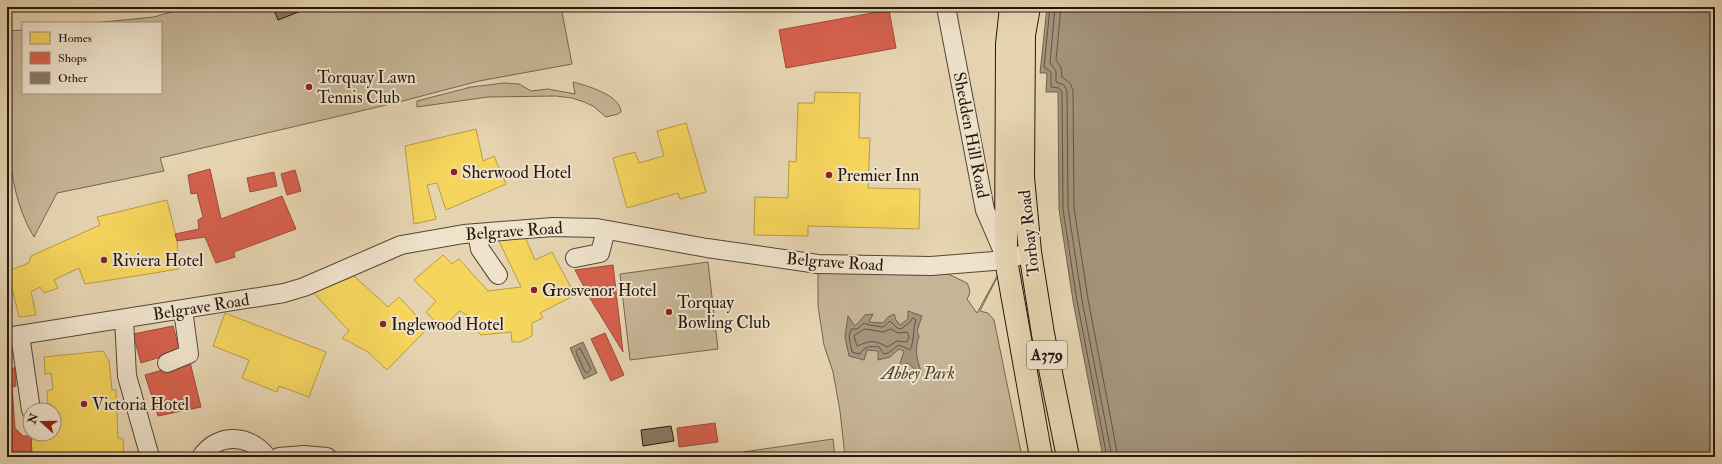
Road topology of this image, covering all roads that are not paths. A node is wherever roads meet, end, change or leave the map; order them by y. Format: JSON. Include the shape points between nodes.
{"nodes":[{"id":1,"x":946,"y":7,"type":"edge"},
{"id":2,"x":1011,"y":7,"type":"edge"},
{"id":3,"x":1029,"y":7,"type":"edge"},
{"id":4,"x":606,"y":230,"type":"junction"},
{"id":5,"x":477,"y":233,"type":"junction"},
{"id":6,"x":1030,"y":252,"type":"junction"},
{"id":7,"x":575,"y":258,"type":"dead end"},
{"id":8,"x":1006,"y":260,"type":"junction"},
{"id":9,"x":498,"y":275,"type":"dead end"},
{"id":10,"x":183,"y":310,"type":"junction"},
{"id":11,"x":124,"y":320,"type":"junction"},
{"id":12,"x":14,"y":336,"type":"edge"},
{"id":13,"x":167,"y":363,"type":"dead end"},
{"id":14,"x":29,"y":402,"type":"edge"},
{"id":15,"x":150,"y":457,"type":"edge"},
{"id":16,"x":201,"y":457,"type":"edge"},
{"id":17,"x":267,"y":457,"type":"edge"},
{"id":18,"x":279,"y":457,"type":"edge"},
{"id":19,"x":327,"y":457,"type":"edge"},
{"id":20,"x":1041,"y":457,"type":"edge"},
{"id":21,"x":1068,"y":457,"type":"edge"}],
"edges":[{"from":1,"to":8,"type":"street","name":"Shedden Hill Road","via":[[985,210]]},
{"from":2,"to":8,"type":"main road","name":"Torbay Road","number":"A379","via":[[1007,44]]},
{"from":3,"to":6,"type":"main road","name":"Torbay Road","number":"A379","via":[[1024,35],[1023,177]]},
{"from":4,"to":5,"type":"street","name":"Belgrave Road","via":[[552,227]]},
{"from":4,"to":7,"type":"street","via":[[600,253]]},
{"from":4,"to":8,"type":"street","name":"Belgrave Road","via":[[818,264],[931,266]]},
{"from":5,"to":9,"type":"street","via":[[480,249]]},
{"from":5,"to":10,"type":"street","name":"Belgrave Road","via":[[401,245],[304,287],[284,293]]},
{"from":6,"to":8,"type":"street","name":"Belgrave Road"},
{"from":6,"to":21,"type":"main road","name":"Torbay Road","number":"A379","via":[[1043,334]]},
{"from":8,"to":20,"type":"main road","name":"Torbay Road","number":"A379"},
{"from":10,"to":11,"type":"street","name":"Belgrave Road"},
{"from":10,"to":13,"type":"street","via":[[189,354]]},
{"from":11,"to":12,"type":"street","name":"Belgrave Road"},
{"from":11,"to":15,"type":"street","via":[[127,376]]},
{"from":12,"to":14,"type":"street"},
{"from":16,"to":17,"type":"street","via":[[220,440],[247,440],[261,449]]},
{"from":18,"to":19,"type":"street","via":[[304,454]]}]}
